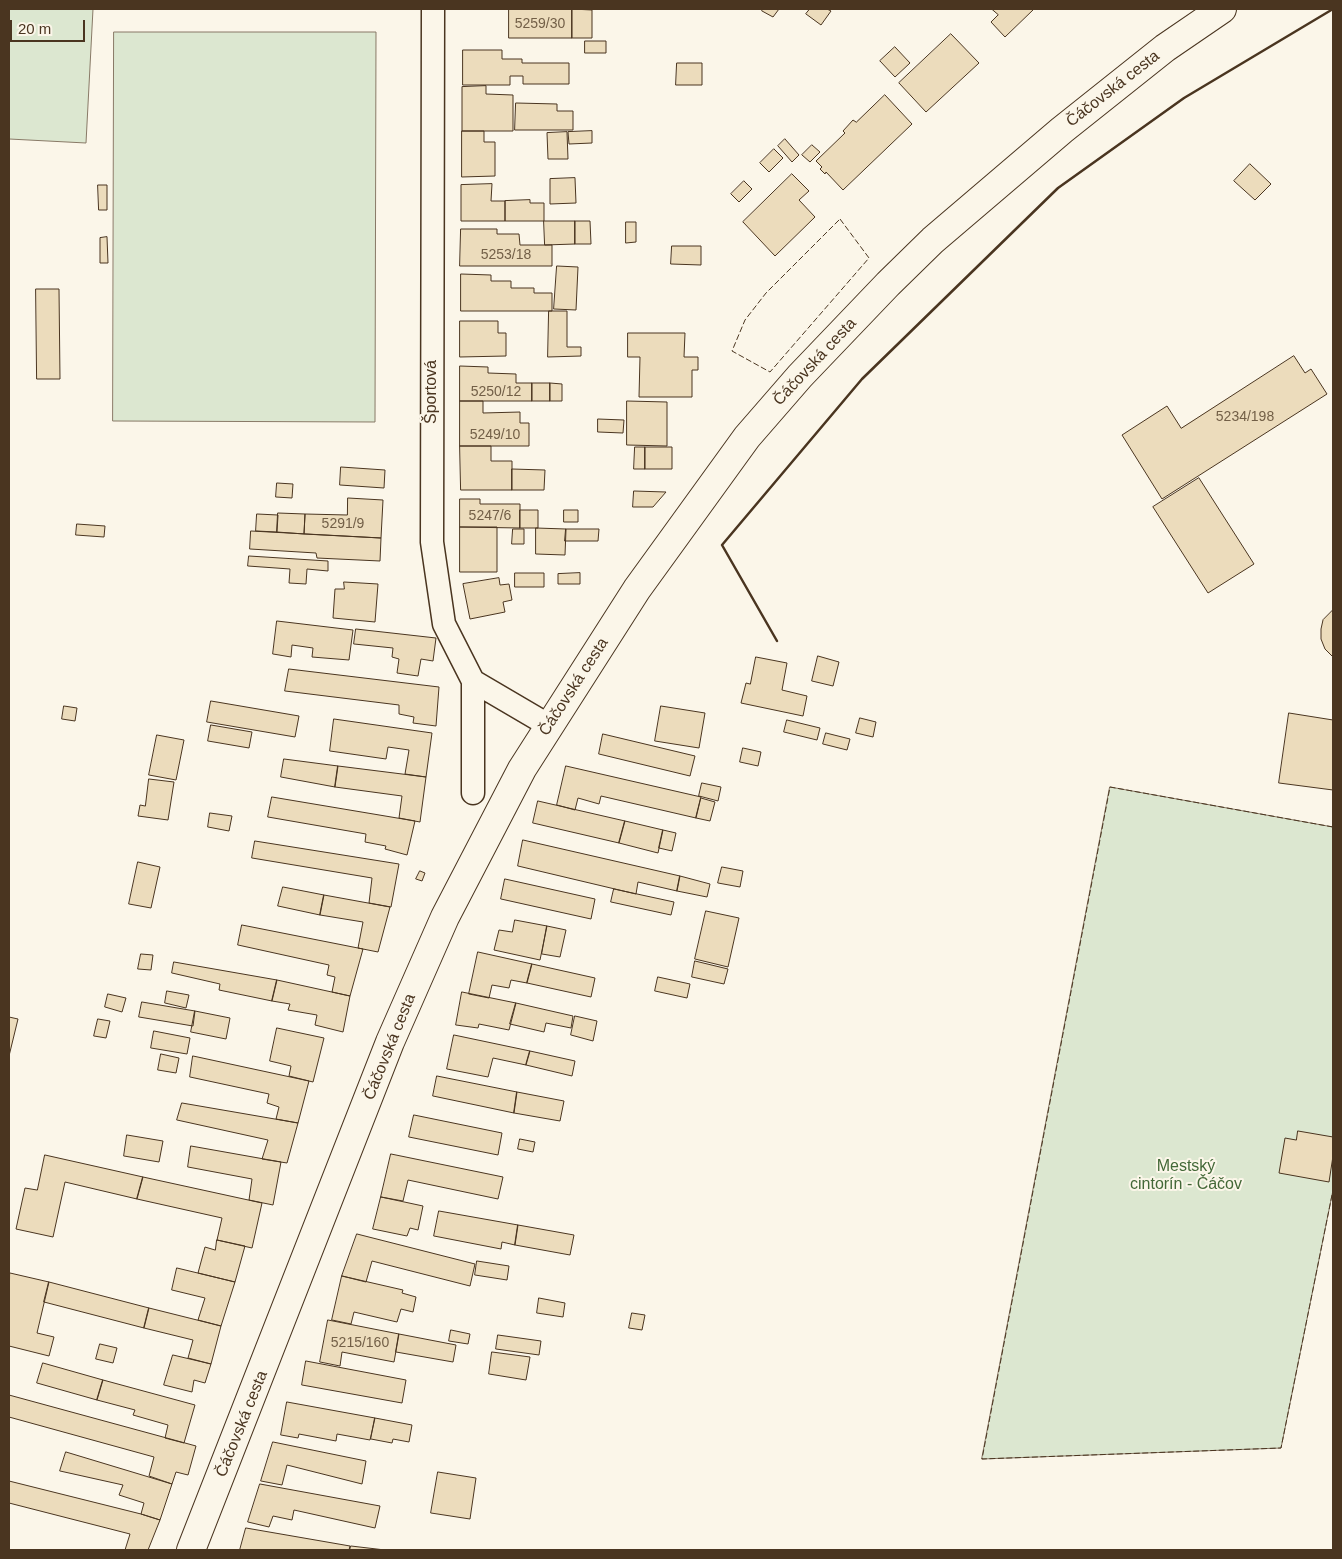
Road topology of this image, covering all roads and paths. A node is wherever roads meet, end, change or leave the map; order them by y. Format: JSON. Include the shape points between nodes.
{"nodes":[{"id":1,"x":433,"y":9,"type":"edge"},
{"id":2,"x":1222,"y":9,"type":"edge"},
{"id":3,"x":473,"y":681,"type":"junction"},
{"id":4,"x":548,"y":725,"type":"junction"},
{"id":5,"x":473,"y":792,"type":"dead end"},
{"id":6,"x":191,"y":1550,"type":"edge"}],
"edges":[{"from":1,"to":3,"type":"street","name":"Športová","via":[[432,542],[444,624]]},
{"from":2,"to":4,"type":"main road","name":"Čáčovská cesta","via":[[1122,80],[978,200],[894,278],[820,354],[741,445],[637,590]]},
{"from":3,"to":4,"type":"street"},
{"from":3,"to":5,"type":"street"},
{"from":4,"to":6,"type":"main road","name":"Čáčovská cesta","via":[[468,871],[419,974]]}]}
